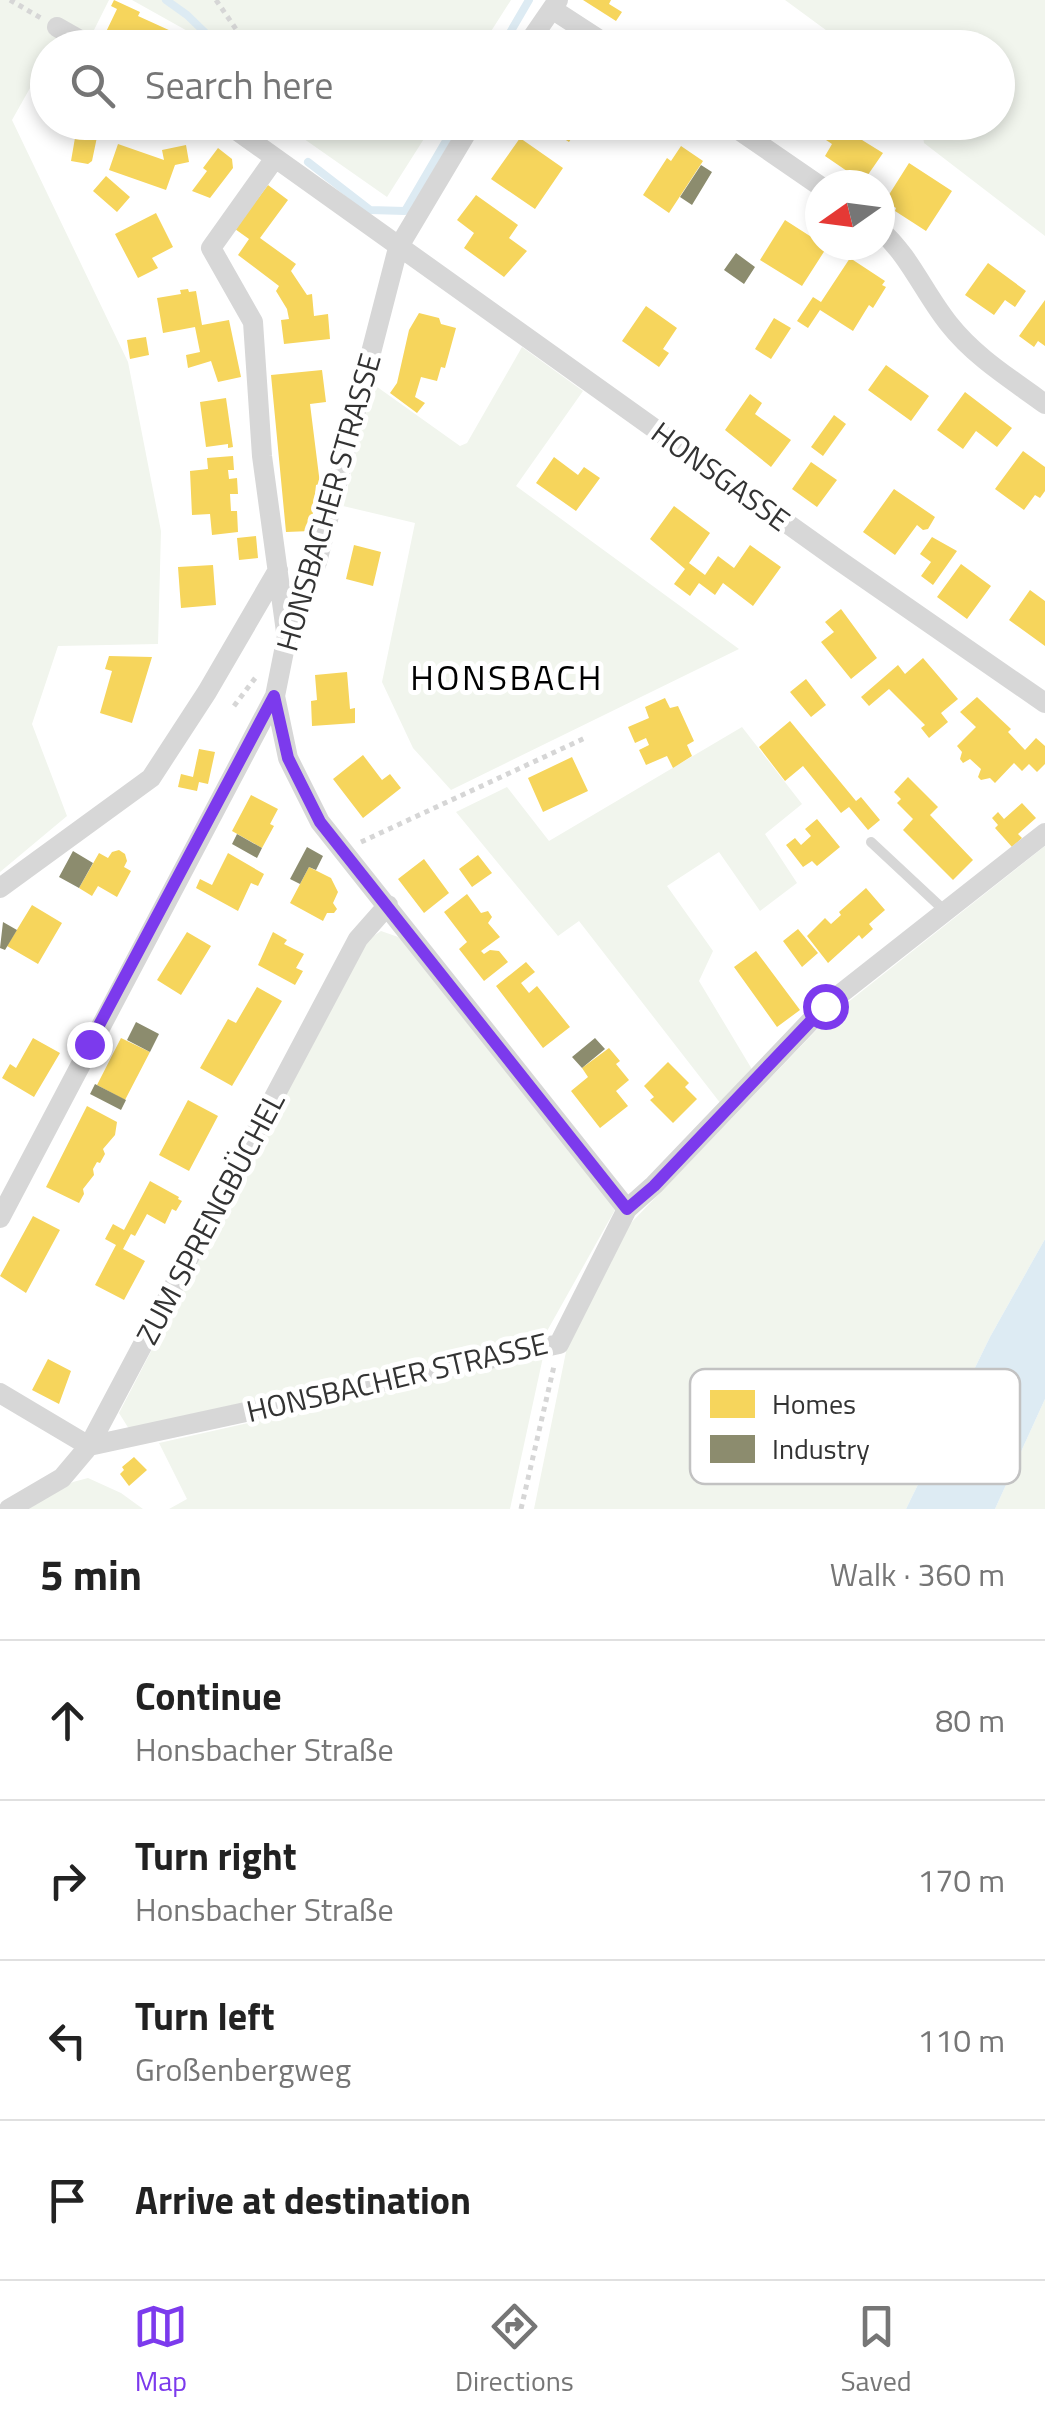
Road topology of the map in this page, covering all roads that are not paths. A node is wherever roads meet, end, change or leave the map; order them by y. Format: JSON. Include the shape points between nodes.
{"nodes":[{"id":1,"x":555,"y":5,"type":"edge"},
{"id":2,"x":56,"y":27,"type":"road end"},
{"id":3,"x":61,"y":30,"type":"edge"},
{"id":4,"x":538,"y":30,"type":"edge"},
{"id":5,"x":588,"y":30,"type":"edge"},
{"id":6,"x":250,"y":140,"type":"edge"},
{"id":7,"x":462,"y":140,"type":"edge"},
{"id":8,"x":753,"y":140,"type":"edge"},
{"id":9,"x":276,"y":158,"type":"junction"},
{"id":10,"x":805,"y":176,"type":"edge"},
{"id":11,"x":895,"y":243,"type":"edge"},
{"id":12,"x":398,"y":248,"type":"junction"},
{"id":13,"x":1045,"y":404,"type":"edge"},
{"id":14,"x":278,"y":570,"type":"junction"},
{"id":15,"x":286,"y":636,"type":"junction"},
{"id":16,"x":274,"y":696,"type":"junction"},
{"id":17,"x":1045,"y":703,"type":"edge"},
{"id":18,"x":1045,"y":833,"type":"edge"},
{"id":19,"x":871,"y":842,"type":"dead end"},
{"id":20,"x":0,"y":888,"type":"edge"},
{"id":21,"x":388,"y":905,"type":"junction"},
{"id":22,"x":945,"y":911,"type":"junction"},
{"id":23,"x":627,"y":1209,"type":"junction"},
{"id":24,"x":0,"y":1218,"type":"edge"},
{"id":25,"x":0,"y":1394,"type":"edge"},
{"id":26,"x":90,"y":1446,"type":"junction"},
{"id":27,"x":10,"y":1509,"type":"edge"}],
"edges":[{"from":1,"to":4,"type":"street"},
{"from":1,"to":5,"type":"street"},
{"from":2,"to":3,"type":"street"},
{"from":6,"to":9,"type":"street","name":"HONSGASSE"},
{"from":7,"to":12,"type":"street","name":"HONSBACHER STRASSE"},
{"from":8,"to":10,"type":"street"},
{"from":9,"to":12,"type":"street","name":"HONSGASSE"},
{"from":9,"to":14,"type":"street","via":[[210,248],[252,322]]},
{"from":11,"to":13,"type":"street","via":[[948,323],[977,354]]},
{"from":12,"to":15,"type":"street","name":"HONSBACHER STRASSE","via":[[317,562]]},
{"from":12,"to":17,"type":"street","name":"HONSGASSE"},
{"from":14,"to":15,"type":"street"},
{"from":14,"to":20,"type":"street","via":[[151,778]]},
{"from":15,"to":16,"type":"street","name":"HONSBACHER STRASSE"},
{"from":16,"to":21,"type":"street","name":"HONSBACHER STRASSE","via":[[288,758],[320,822]]},
{"from":16,"to":24,"type":"street"},
{"from":18,"to":22,"type":"street","name":"HONSBACHER STRASSE"},
{"from":19,"to":22,"type":"lane"},
{"from":21,"to":23,"type":"street","name":"HONSBACHER STRASSE"},
{"from":21,"to":26,"type":"street","name":"ZUM SPRENGBÜCHEL","via":[[358,938]]},
{"from":22,"to":23,"type":"street","name":"HONSBACHER STRASSE","via":[[825,1006]]},
{"from":23,"to":26,"type":"street","name":"HONSBACHER STRASSE","via":[[559,1344]]},
{"from":25,"to":26,"type":"street"},
{"from":26,"to":27,"type":"street","name":"ZUM SPRENGBÜCHEL","via":[[62,1478]]}]}
